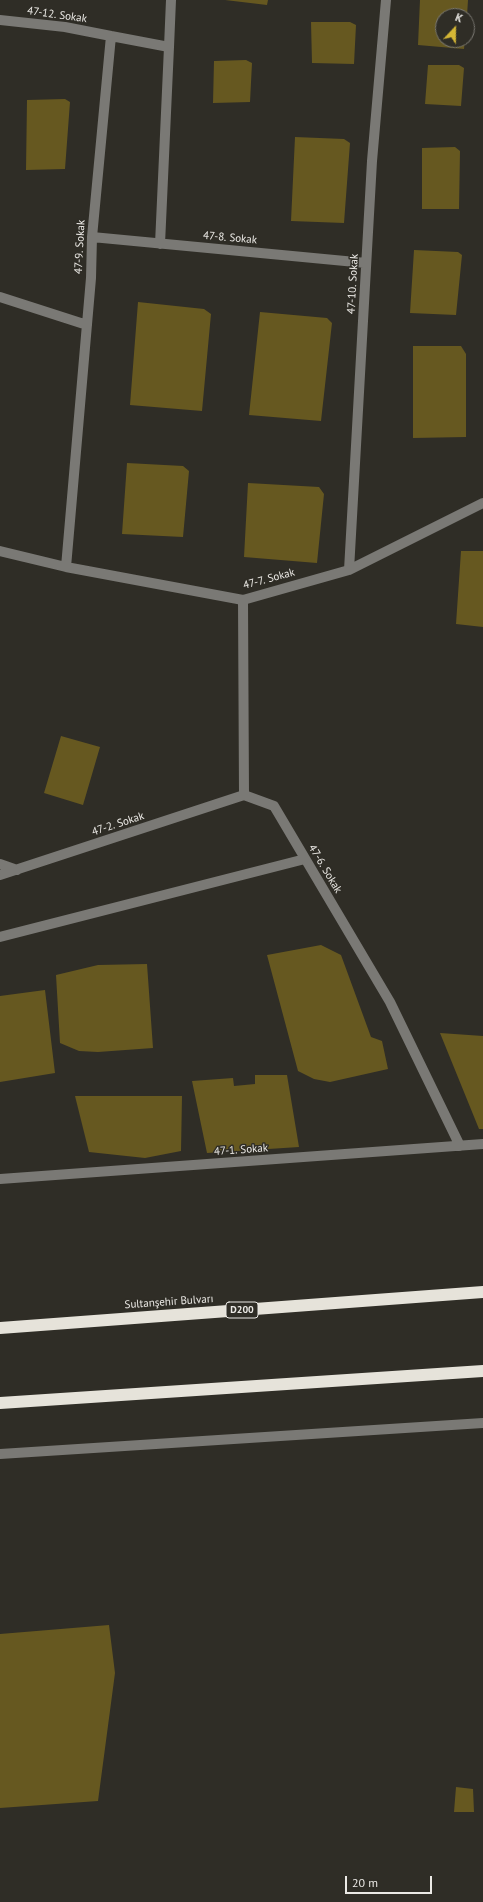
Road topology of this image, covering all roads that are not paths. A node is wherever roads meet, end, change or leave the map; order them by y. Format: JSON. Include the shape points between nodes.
{"nodes":[{"id":1,"x":171,"y":0,"type":"edge"},
{"id":2,"x":386,"y":0,"type":"edge"},
{"id":3,"x":0,"y":20,"type":"edge"},
{"id":4,"x":111,"y":36,"type":"junction"},
{"id":5,"x":169,"y":48,"type":"junction"},
{"id":6,"x":92,"y":237,"type":"junction"},
{"id":7,"x":160,"y":244,"type":"junction"},
{"id":8,"x":366,"y":263,"type":"junction"},
{"id":9,"x":0,"y":297,"type":"edge"},
{"id":10,"x":87,"y":325,"type":"junction"},
{"id":11,"x":483,"y":503,"type":"edge"},
{"id":12,"x":0,"y":551,"type":"edge"},
{"id":13,"x":66,"y":567,"type":"junction"},
{"id":14,"x":349,"y":570,"type":"junction"},
{"id":15,"x":243,"y":600,"type":"junction"},
{"id":16,"x":244,"y":795,"type":"junction"},
{"id":17,"x":306,"y":859,"type":"junction"},
{"id":18,"x":0,"y":864,"type":"edge"},
{"id":19,"x":17,"y":870,"type":"junction"},
{"id":20,"x":0,"y":875,"type":"edge"},
{"id":21,"x":0,"y":937,"type":"edge"},
{"id":22,"x":483,"y":1144,"type":"edge"},
{"id":23,"x":460,"y":1146,"type":"junction"},
{"id":24,"x":0,"y":1179,"type":"edge"},
{"id":25,"x":483,"y":1292,"type":"edge"},
{"id":26,"x":0,"y":1328,"type":"edge"},
{"id":27,"x":483,"y":1372,"type":"edge"},
{"id":28,"x":0,"y":1403,"type":"edge"},
{"id":29,"x":483,"y":1423,"type":"edge"},
{"id":30,"x":0,"y":1454,"type":"edge"}],
"edges":[{"from":1,"to":5,"type":"street"},
{"from":2,"to":8,"type":"street","name":"47-10. Sokak"},
{"from":3,"to":4,"type":"street","name":"47-12. Sokak","via":[[65,27]]},
{"from":4,"to":5,"type":"street"},
{"from":4,"to":6,"type":"street","name":"47-9. Sokak"},
{"from":5,"to":7,"type":"street"},
{"from":6,"to":7,"type":"street","name":"47-8. Sokak"},
{"from":6,"to":10,"type":"street","name":"47-9. Sokak"},
{"from":7,"to":8,"type":"street","name":"47-8. Sokak"},
{"from":8,"to":14,"type":"street","name":"47-10. Sokak"},
{"from":9,"to":10,"type":"street"},
{"from":10,"to":13,"type":"street","name":"47-9. Sokak"},
{"from":11,"to":14,"type":"street","name":"47-7. Sokak"},
{"from":12,"to":13,"type":"street","name":"47-7. Sokak"},
{"from":13,"to":15,"type":"street","name":"47-7. Sokak"},
{"from":14,"to":15,"type":"street","name":"47-7. Sokak"},
{"from":15,"to":16,"type":"street"},
{"from":16,"to":17,"type":"street","name":"47-6. Sokak","via":[[274,806]]},
{"from":16,"to":19,"type":"street","name":"47-2. Sokak"},
{"from":17,"to":21,"type":"street"},
{"from":17,"to":23,"type":"street","name":"47-6. Sokak","via":[[390,1002]]},
{"from":18,"to":19,"type":"street"},
{"from":19,"to":20,"type":"street","name":"47-2. Sokak"},
{"from":22,"to":23,"type":"street","name":"47-1. Sokak"},
{"from":23,"to":24,"type":"street","name":"47-1. Sokak"},
{"from":25,"to":26,"type":"highway","name":"Sultanşehir Bulvarı","number":"D200"},
{"from":27,"to":28,"type":"highway"},
{"from":29,"to":30,"type":"street"}]}
